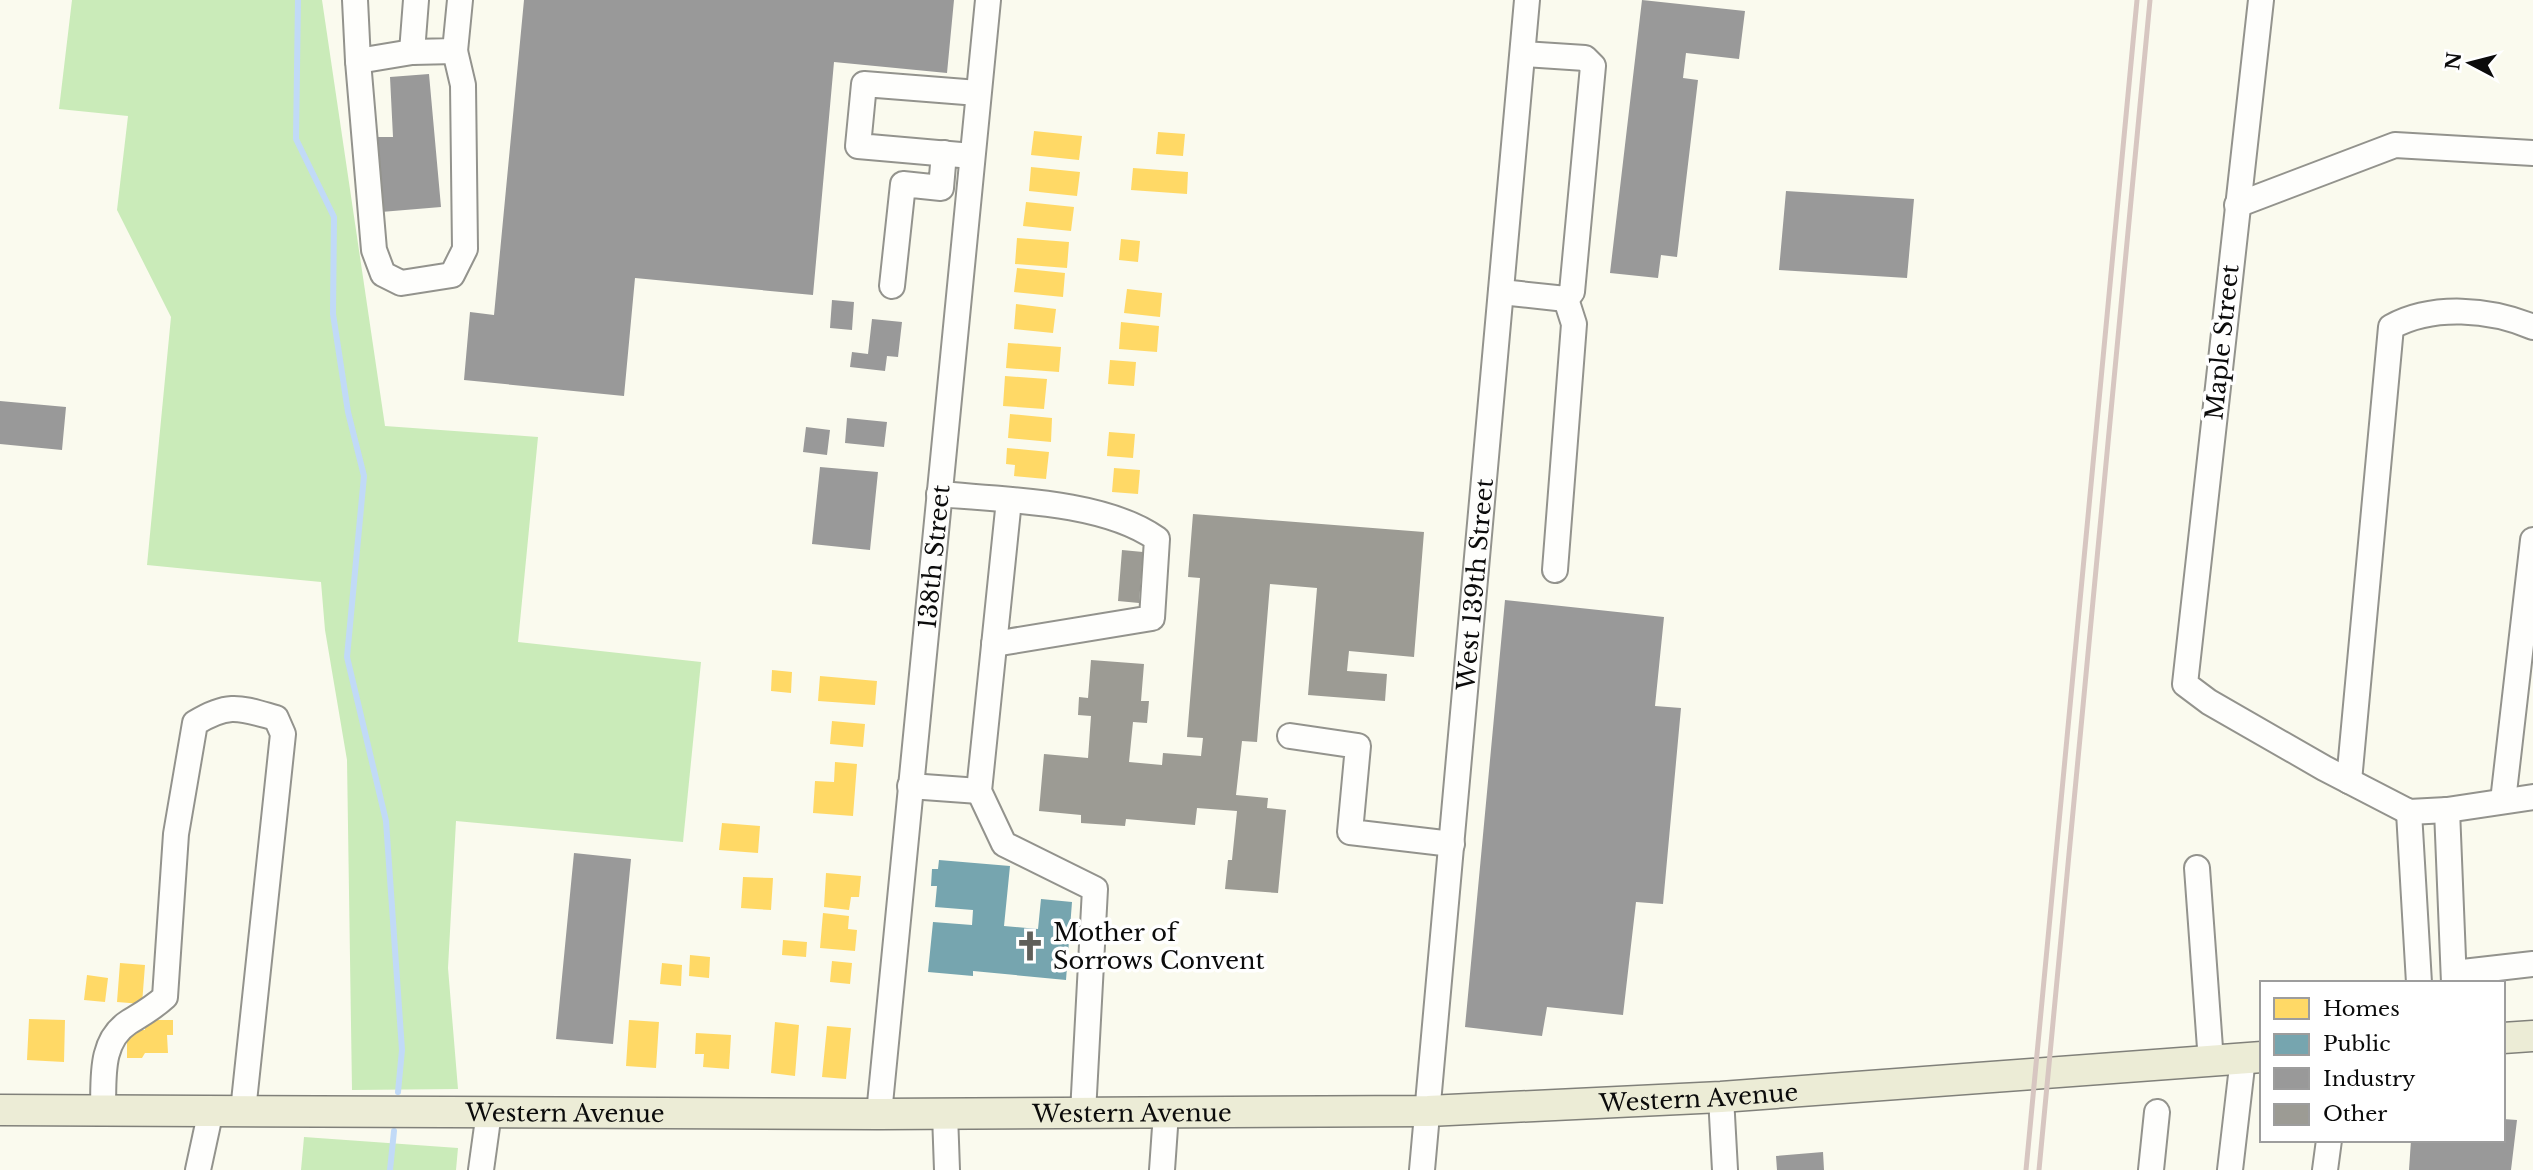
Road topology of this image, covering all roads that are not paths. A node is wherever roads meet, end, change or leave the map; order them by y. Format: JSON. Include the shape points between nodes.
{"nodes":[{"id":1,"x":355,"y":0,"type":"edge"},
{"id":2,"x":416,"y":0,"type":"edge"},
{"id":3,"x":460,"y":0,"type":"edge"},
{"id":4,"x":988,"y":0,"type":"edge"},
{"id":5,"x":1527,"y":0,"type":"edge"},
{"id":6,"x":2261,"y":0,"type":"edge"},
{"id":7,"x":455,"y":51,"type":"junction"},
{"id":8,"x":412,"y":52,"type":"junction"},
{"id":9,"x":1522,"y":54,"type":"junction"},
{"id":10,"x":358,"y":61,"type":"junction"},
{"id":11,"x":978,"y":93,"type":"junction"},
{"id":12,"x":944,"y":153,"type":"junction"},
{"id":13,"x":2533,"y":153,"type":"edge"},
{"id":14,"x":972,"y":156,"type":"junction"},
{"id":15,"x":2237,"y":205,"type":"junction"},
{"id":16,"x":892,"y":286,"type":"dead end"},
{"id":17,"x":1501,"y":292,"type":"junction"},
{"id":18,"x":1566,"y":299,"type":"junction"},
{"id":19,"x":2533,"y":327,"type":"edge"},
{"id":20,"x":939,"y":494,"type":"junction"},
{"id":21,"x":1009,"y":500,"type":"junction"},
{"id":22,"x":2533,"y":540,"type":"edge"},
{"id":23,"x":1555,"y":570,"type":"dead end"},
{"id":24,"x":994,"y":644,"type":"junction"},
{"id":25,"x":1290,"y":736,"type":"dead end"},
{"id":26,"x":2349,"y":781,"type":"junction"},
{"id":27,"x":911,"y":786,"type":"junction"},
{"id":28,"x":979,"y":791,"type":"junction"},
{"id":29,"x":2533,"y":796,"type":"edge"},
{"id":30,"x":2502,"y":801,"type":"junction"},
{"id":31,"x":2447,"y":810,"type":"junction"},
{"id":32,"x":2409,"y":812,"type":"junction"},
{"id":33,"x":1452,"y":844,"type":"junction"},
{"id":34,"x":2197,"y":868,"type":"dead end"},
{"id":35,"x":2533,"y":964,"type":"edge"},
{"id":36,"x":2454,"y":978,"type":"edge"},
{"id":37,"x":2419,"y":981,"type":"edge"},
{"id":38,"x":2533,"y":1036,"type":"edge"},
{"id":39,"x":2505,"y":1038,"type":"edge"},
{"id":40,"x":2252,"y":1058,"type":"edge"},
{"id":41,"x":2211,"y":1062,"type":"junction"},
{"id":42,"x":1721,"y":1097,"type":"junction"},
{"id":43,"x":0,"y":1110,"type":"edge"},
{"id":44,"x":103,"y":1110,"type":"junction"},
{"id":45,"x":211,"y":1110,"type":"junction"},
{"id":46,"x":243,"y":1111,"type":"junction"},
{"id":47,"x":1428,"y":1111,"type":"junction"},
{"id":48,"x":489,"y":1112,"type":"junction"},
{"id":49,"x":2157,"y":1112,"type":"dead end"},
{"id":50,"x":1083,"y":1113,"type":"junction"},
{"id":51,"x":1166,"y":1113,"type":"junction"},
{"id":52,"x":879,"y":1114,"type":"junction"},
{"id":53,"x":945,"y":1114,"type":"junction"},
{"id":54,"x":2329,"y":1142,"type":"edge"},
{"id":55,"x":198,"y":1170,"type":"edge"},
{"id":56,"x":481,"y":1170,"type":"edge"},
{"id":57,"x":947,"y":1170,"type":"edge"},
{"id":58,"x":1162,"y":1170,"type":"edge"},
{"id":59,"x":1422,"y":1170,"type":"edge"},
{"id":60,"x":1725,"y":1170,"type":"edge"},
{"id":61,"x":2151,"y":1170,"type":"edge"},
{"id":62,"x":2230,"y":1170,"type":"edge"},
{"id":63,"x":2325,"y":1170,"type":"edge"}],
"edges":[{"from":1,"to":10,"type":"street"},
{"from":2,"to":8,"type":"street"},
{"from":3,"to":7,"type":"street"},
{"from":4,"to":11,"type":"street","name":"138th Street"},
{"from":5,"to":9,"type":"street","name":"West 139th Street"},
{"from":6,"to":15,"type":"street","name":"Maple Street"},
{"from":7,"to":8,"type":"street"},
{"from":7,"to":10,"type":"street","via":[[463,85],[465,249],[452,275],[401,283],[383,274],[374,250]]},
{"from":8,"to":10,"type":"street"},
{"from":9,"to":17,"type":"street","name":"West 139th Street"},
{"from":9,"to":18,"type":"street","via":[[1585,58],[1593,66],[1572,292]]},
{"from":11,"to":12,"type":"street","via":[[864,84],[858,146]]},
{"from":11,"to":14,"type":"street","name":"138th Street"},
{"from":12,"to":14,"type":"street"},
{"from":12,"to":16,"type":"street","via":[[940,188],[902,184]]},
{"from":13,"to":15,"type":"street","via":[[2395,145]]},
{"from":14,"to":20,"type":"street","name":"138th Street"},
{"from":15,"to":26,"type":"street","name":"Maple Street","via":[[2185,684]]},
{"from":17,"to":18,"type":"street"},
{"from":17,"to":33,"type":"street","name":"West 139th Street"},
{"from":18,"to":23,"type":"street","via":[[1574,324]]},
{"from":19,"to":26,"type":"street","via":[[2505,315],[2443,312],[2410,317],[2391,327]]},
{"from":20,"to":21,"type":"street"},
{"from":20,"to":27,"type":"street","name":"138th Street"},
{"from":21,"to":24,"type":"street"},
{"from":21,"to":24,"type":"street","via":[[1104,514],[1136,524],[1157,539],[1152,618]]},
{"from":22,"to":30,"type":"street"},
{"from":24,"to":28,"type":"street"},
{"from":25,"to":33,"type":"street","via":[[1358,746],[1350,832]]},
{"from":26,"to":32,"type":"street"},
{"from":27,"to":28,"type":"street"},
{"from":27,"to":52,"type":"street","name":"138th Street"},
{"from":28,"to":50,"type":"street","via":[[1004,844],[1095,889]]},
{"from":29,"to":30,"type":"street"},
{"from":30,"to":31,"type":"street"},
{"from":31,"to":32,"type":"street"},
{"from":31,"to":36,"type":"street"},
{"from":32,"to":37,"type":"street"},
{"from":33,"to":47,"type":"street","name":"West 139th Street"},
{"from":34,"to":41,"type":"street"},
{"from":35,"to":36,"type":"street"},
{"from":38,"to":39,"type":"main road"},
{"from":40,"to":41,"type":"main road","name":"Western Avenue"},
{"from":40,"to":62,"type":"street"},
{"from":41,"to":42,"type":"main road","name":"Western Avenue"},
{"from":42,"to":47,"type":"main road","name":"Western Avenue"},
{"from":42,"to":60,"type":"street"},
{"from":43,"to":44,"type":"main road","name":"Western Avenue"},
{"from":44,"to":45,"type":"main road","name":"Western Avenue"},
{"from":44,"to":46,"type":"street","via":[[104,1061],[114,1037],[166,998],[176,834],[195,723],[234,706],[276,718],[282,734]]},
{"from":45,"to":46,"type":"main road","name":"Western Avenue"},
{"from":45,"to":55,"type":"street"},
{"from":46,"to":48,"type":"main road","name":"Western Avenue"},
{"from":47,"to":51,"type":"main road","name":"Western Avenue"},
{"from":47,"to":59,"type":"street","name":"West 139th Street"},
{"from":48,"to":52,"type":"main road","name":"Western Avenue"},
{"from":48,"to":56,"type":"street"},
{"from":49,"to":61,"type":"street"},
{"from":50,"to":51,"type":"main road","name":"Western Avenue"},
{"from":50,"to":53,"type":"main road","name":"Western Avenue"},
{"from":51,"to":58,"type":"street"},
{"from":52,"to":53,"type":"main road","name":"Western Avenue"},
{"from":53,"to":57,"type":"street"},
{"from":54,"to":63,"type":"street"}]}
